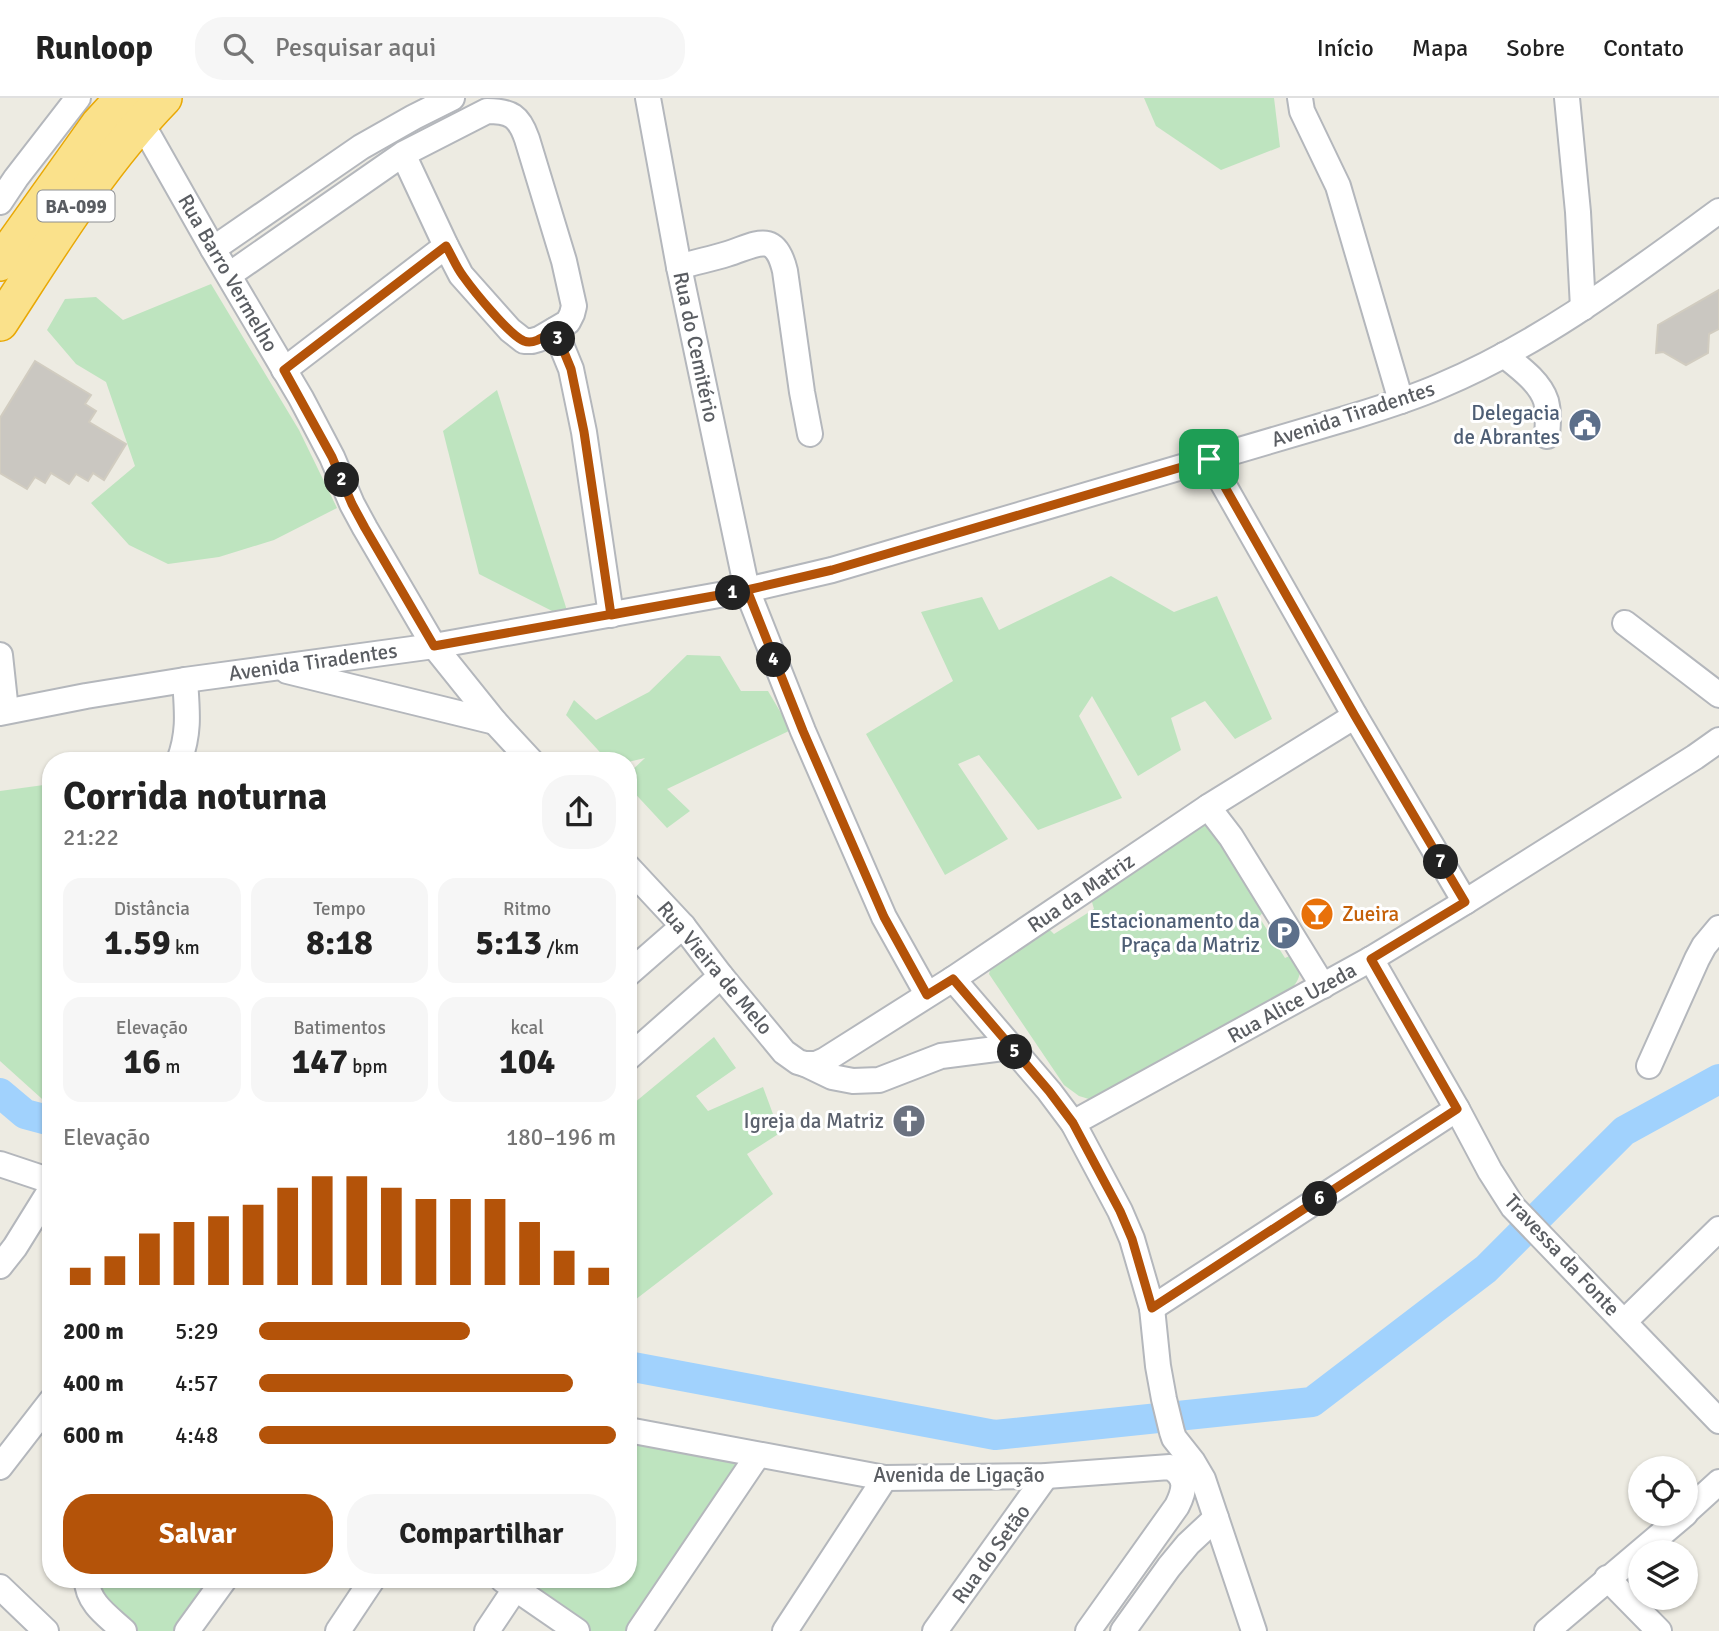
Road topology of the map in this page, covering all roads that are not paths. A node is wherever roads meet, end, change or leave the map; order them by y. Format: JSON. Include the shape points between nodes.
{"nodes":[{"id":1,"x":78,"y":98,"type":"edge"},
{"id":2,"x":452,"y":98,"type":"edge"},
{"id":3,"x":1300,"y":98,"type":"edge"},
{"id":4,"x":1567,"y":98,"type":"edge"},
{"id":5,"x":648,"y":100,"type":"edge"},
{"id":6,"x":143,"y":106,"type":"edge"},
{"id":7,"x":403,"y":154,"type":"junction"},
{"id":8,"x":0,"y":202,"type":"edge"},
{"id":9,"x":1719,"y":211,"type":"edge"},
{"id":10,"x":446,"y":246,"type":"junction"},
{"id":11,"x":213,"y":249,"type":"junction"},
{"id":12,"x":0,"y":263,"type":"edge"},
{"id":13,"x":679,"y":267,"type":"junction"},
{"id":14,"x":229,"y":275,"type":"junction"},
{"id":15,"x":1583,"y":308,"type":"junction"},
{"id":16,"x":0,"y":323,"type":"edge"},
{"id":17,"x":555,"y":330,"type":"junction"},
{"id":18,"x":1504,"y":355,"type":"junction"},
{"id":19,"x":284,"y":370,"type":"junction"},
{"id":20,"x":1401,"y":401,"type":"junction"},
{"id":21,"x":810,"y":434,"type":"dead end"},
{"id":22,"x":1547,"y":436,"type":"dead end"},
{"id":23,"x":1209,"y":459,"type":"junction"},
{"id":24,"x":747,"y":590,"type":"junction"},
{"id":25,"x":611,"y":615,"type":"junction"},
{"id":26,"x":1625,"y":623,"type":"dead end"},
{"id":27,"x":434,"y":646,"type":"junction"},
{"id":28,"x":0,"y":655,"type":"edge"},
{"id":29,"x":273,"y":667,"type":"junction"},
{"id":30,"x":185,"y":680,"type":"junction"},
{"id":31,"x":1719,"y":695,"type":"edge"},
{"id":32,"x":3,"y":712,"type":"edge"},
{"id":33,"x":1355,"y":716,"type":"junction"},
{"id":34,"x":495,"y":722,"type":"junction"},
{"id":35,"x":1719,"y":740,"type":"edge"},
{"id":36,"x":182,"y":752,"type":"edge"},
{"id":37,"x":523,"y":752,"type":"edge"},
{"id":38,"x":1208,"y":807,"type":"junction"},
{"id":39,"x":637,"y":877,"type":"edge"},
{"id":40,"x":1465,"y":902,"type":"junction"},
{"id":41,"x":683,"y":926,"type":"junction"},
{"id":42,"x":1719,"y":928,"type":"edge"},
{"id":43,"x":1371,"y":959,"type":"junction"},
{"id":44,"x":637,"y":966,"type":"edge"},
{"id":45,"x":721,"y":976,"type":"junction"},
{"id":46,"x":953,"y":979,"type":"junction"},
{"id":47,"x":1323,"y":986,"type":"junction"},
{"id":48,"x":927,"y":995,"type":"junction"},
{"id":49,"x":1011,"y":1048,"type":"junction"},
{"id":50,"x":637,"y":1050,"type":"edge"},
{"id":51,"x":805,"y":1064,"type":"junction"},
{"id":52,"x":1649,"y":1066,"type":"dead end"},
{"id":53,"x":1457,"y":1109,"type":"junction"},
{"id":54,"x":1073,"y":1123,"type":"junction"},
{"id":55,"x":0,"y":1164,"type":"edge"},
{"id":56,"x":42,"y":1178,"type":"edge"},
{"id":57,"x":42,"y":1204,"type":"edge"},
{"id":58,"x":1719,"y":1229,"type":"edge"},
{"id":59,"x":0,"y":1266,"type":"edge"},
{"id":60,"x":1152,"y":1308,"type":"junction"},
{"id":61,"x":1625,"y":1321,"type":"junction"},
{"id":62,"x":42,"y":1413,"type":"edge"},
{"id":63,"x":1719,"y":1421,"type":"edge"},
{"id":64,"x":637,"y":1432,"type":"edge"},
{"id":65,"x":758,"y":1455,"type":"junction"},
{"id":66,"x":0,"y":1467,"type":"edge"},
{"id":67,"x":1046,"y":1476,"type":"junction"},
{"id":68,"x":885,"y":1478,"type":"junction"},
{"id":69,"x":1715,"y":1495,"type":"edge"},
{"id":70,"x":1698,"y":1505,"type":"edge"},
{"id":71,"x":1216,"y":1517,"type":"junction"},
{"id":72,"x":1669,"y":1526,"type":"edge"},
{"id":73,"x":1607,"y":1578,"type":"junction"},
{"id":74,"x":0,"y":1587,"type":"edge"},
{"id":75,"x":87,"y":1588,"type":"edge"},
{"id":76,"x":218,"y":1588,"type":"edge"},
{"id":77,"x":367,"y":1588,"type":"edge"},
{"id":78,"x":510,"y":1588,"type":"edge"},
{"id":79,"x":520,"y":1588,"type":"edge"},
{"id":80,"x":1558,"y":1627,"type":"edge"},
{"id":81,"x":46,"y":1631,"type":"edge"},
{"id":82,"x":124,"y":1631,"type":"edge"},
{"id":83,"x":187,"y":1631,"type":"edge"},
{"id":84,"x":338,"y":1631,"type":"edge"},
{"id":85,"x":487,"y":1631,"type":"edge"},
{"id":86,"x":577,"y":1631,"type":"edge"},
{"id":87,"x":639,"y":1631,"type":"edge"},
{"id":88,"x":785,"y":1631,"type":"edge"},
{"id":89,"x":935,"y":1631,"type":"edge"},
{"id":90,"x":1088,"y":1631,"type":"edge"},
{"id":91,"x":1123,"y":1631,"type":"edge"},
{"id":92,"x":1254,"y":1631,"type":"edge"},
{"id":93,"x":1659,"y":1631,"type":"edge"}],
"edges":[{"from":1,"to":8,"type":"street"},
{"from":2,"to":11,"type":"street","via":[[360,147]]},
{"from":3,"to":20,"type":"street","via":[[1339,186]]},
{"from":4,"to":15,"type":"street"},
{"from":5,"to":13,"type":"street","name":"Rua do Cemitério"},
{"from":6,"to":11,"type":"street","name":"Rua Barro Vermelho"},
{"from":6,"to":12,"type":"highway","number":"BA-099","via":[[99,124]]},
{"from":6,"to":16,"type":"highway","number":"BA-099"},
{"from":7,"to":10,"type":"street"},
{"from":7,"to":14,"type":"street"},
{"from":7,"to":17,"type":"street","via":[[487,111],[513,116],[522,125],[564,261],[573,306],[568,322]]},
{"from":9,"to":15,"type":"street","name":"Avenida Tiradentes"},
{"from":10,"to":17,"type":"street","via":[[461,275],[524,341]]},
{"from":10,"to":19,"type":"street"},
{"from":11,"to":14,"type":"street","name":"Rua Barro Vermelho"},
{"from":13,"to":21,"type":"street","via":[[750,244],[764,243],[778,251]]},
{"from":13,"to":24,"type":"street","name":"Rua do Cemitério"},
{"from":14,"to":19,"type":"street","name":"Rua Barro Vermelho"},
{"from":15,"to":18,"type":"street","name":"Avenida Tiradentes"},
{"from":17,"to":25,"type":"street","via":[[571,369],[584,432]]},
{"from":18,"to":20,"type":"street","name":"Avenida Tiradentes"},
{"from":18,"to":22,"type":"street","via":[[1541,390],[1547,403]]},
{"from":19,"to":27,"type":"street","name":"Rua Barro Vermelho","via":[[365,528]]},
{"from":20,"to":23,"type":"street","name":"Avenida Tiradentes"},
{"from":23,"to":24,"type":"street","name":"Avenida Tiradentes","via":[[832,570]]},
{"from":23,"to":33,"type":"street"},
{"from":24,"to":25,"type":"street","name":"Avenida Tiradentes"},
{"from":24,"to":48,"type":"street","name":"Rua do Cemitério","via":[[884,917]]},
{"from":25,"to":27,"type":"street","name":"Avenida Tiradentes"},
{"from":26,"to":31,"type":"street"},
{"from":27,"to":29,"type":"street","name":"Avenida Tiradentes"},
{"from":27,"to":34,"type":"street"},
{"from":28,"to":32,"type":"street"},
{"from":29,"to":30,"type":"street","name":"Avenida Tiradentes"},
{"from":29,"to":34,"type":"street"},
{"from":30,"to":32,"type":"street","name":"Avenida Tiradentes"},
{"from":30,"to":36,"type":"street","via":[[188,722]]},
{"from":33,"to":38,"type":"street","name":"Rua da Matriz"},
{"from":33,"to":40,"type":"street"},
{"from":34,"to":37,"type":"street"},
{"from":35,"to":40,"type":"street","name":"Rua Alice Uzeda"},
{"from":38,"to":46,"type":"street","name":"Rua da Matriz"},
{"from":38,"to":47,"type":"street"},
{"from":39,"to":41,"type":"street","name":"Rua Vieira de Melo"},
{"from":40,"to":43,"type":"street","name":"Rua Alice Uzeda"},
{"from":41,"to":44,"type":"street"},
{"from":41,"to":45,"type":"street","name":"Rua Vieira de Melo"},
{"from":42,"to":52,"type":"street","via":[[1704,946]]},
{"from":43,"to":47,"type":"street","name":"Rua Alice Uzeda"},
{"from":43,"to":53,"type":"street","name":"Travessa da Fonte"},
{"from":45,"to":50,"type":"street"},
{"from":45,"to":51,"type":"street","name":"Rua Vieira de Melo","via":[[784,1052]]},
{"from":46,"to":48,"type":"street","name":"Rua da Matriz"},
{"from":46,"to":49,"type":"street"},
{"from":47,"to":54,"type":"street","name":"Rua Alice Uzeda"},
{"from":48,"to":51,"type":"street","name":"Rua da Matriz","via":[[825,1060]]},
{"from":49,"to":51,"type":"street","via":[[941,1056],[879,1080],[832,1077]]},
{"from":49,"to":54,"type":"street"},
{"from":53,"to":60,"type":"street"},
{"from":53,"to":61,"type":"street","name":"Travessa da Fonte","via":[[1513,1207]]},
{"from":54,"to":60,"type":"street","via":[[1128,1229]]},
{"from":55,"to":56,"type":"street"},
{"from":57,"to":59,"type":"street"},
{"from":58,"to":61,"type":"street"},
{"from":60,"to":71,"type":"street","via":[[1158,1366],[1174,1438],[1203,1479]]},
{"from":61,"to":63,"type":"street","name":"Travessa da Fonte"},
{"from":62,"to":66,"type":"street"},
{"from":64,"to":65,"type":"street","name":"Avenida de Ligação"},
{"from":65,"to":68,"type":"street","name":"Avenida de Ligação"},
{"from":65,"to":87,"type":"street"},
{"from":67,"to":68,"type":"street","name":"Avenida de Ligação"},
{"from":67,"to":89,"type":"street","name":"Rua do Setão"},
{"from":67,"to":90,"type":"street","name":"Avenida de Ligação","via":[[1167,1467],[1182,1479],[1183,1493],[1177,1506]]},
{"from":68,"to":88,"type":"street"},
{"from":69,"to":70,"type":"street"},
{"from":71,"to":91,"type":"street","via":[[1188,1544]]},
{"from":71,"to":92,"type":"street"},
{"from":72,"to":73,"type":"street"},
{"from":73,"to":80,"type":"street"},
{"from":73,"to":93,"type":"street"},
{"from":74,"to":81,"type":"street"},
{"from":75,"to":82,"type":"street","via":[[91,1598]]},
{"from":76,"to":83,"type":"street"},
{"from":77,"to":84,"type":"street"},
{"from":78,"to":85,"type":"street"},
{"from":79,"to":86,"type":"street"}]}
